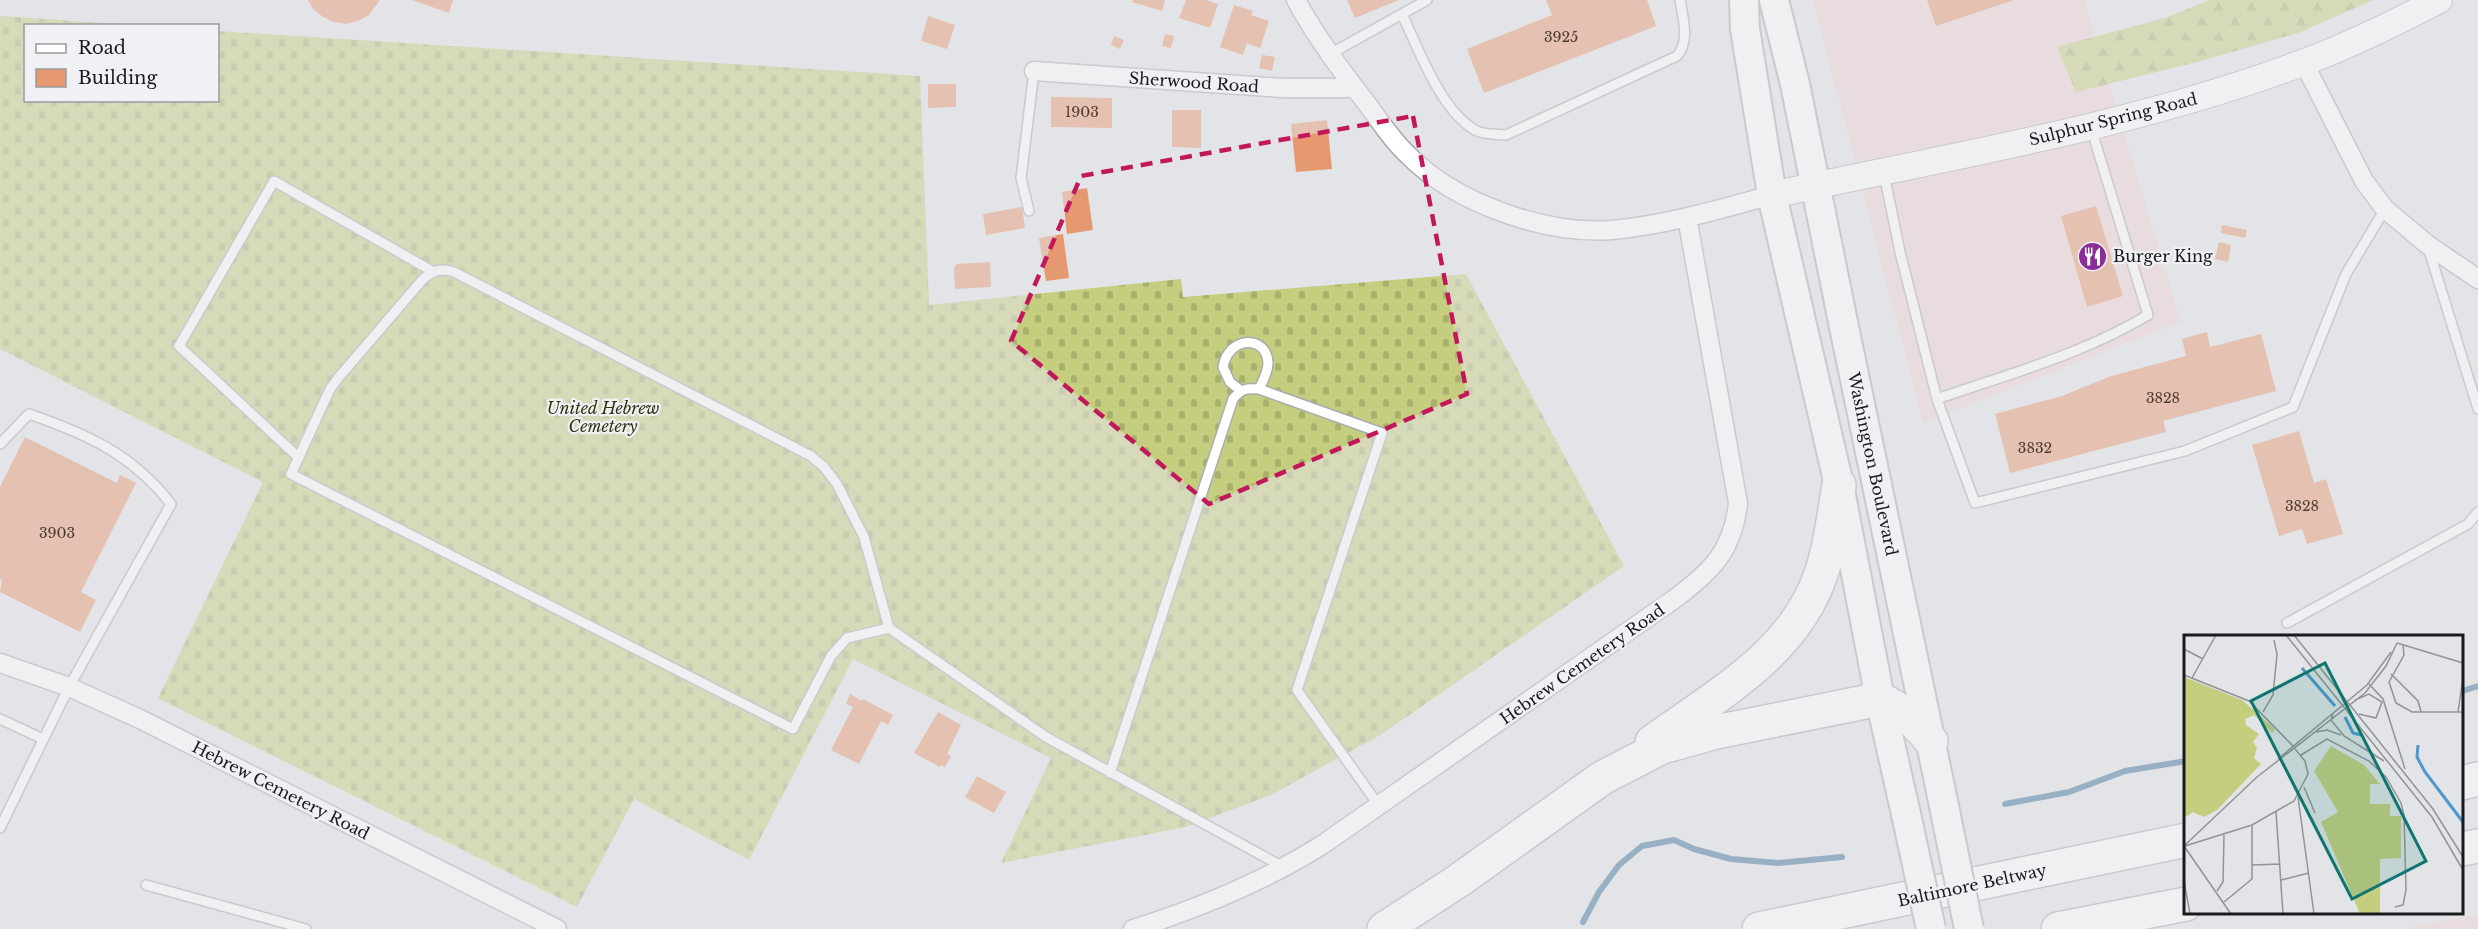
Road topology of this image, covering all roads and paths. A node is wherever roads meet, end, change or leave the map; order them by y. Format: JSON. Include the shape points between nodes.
{"nodes":[{"id":1,"x":1296,"y":0,"type":"edge"},
{"id":2,"x":1427,"y":0,"type":"edge"},
{"id":3,"x":1680,"y":0,"type":"edge"},
{"id":4,"x":1744,"y":0,"type":"edge"},
{"id":5,"x":1774,"y":0,"type":"edge"},
{"id":6,"x":2439,"y":0,"type":"edge"},
{"id":7,"x":1402,"y":14,"type":"junction"},
{"id":8,"x":1330,"y":54,"type":"junction"},
{"id":9,"x":2304,"y":63,"type":"junction"},
{"id":10,"x":1034,"y":71,"type":"joint"},
{"id":11,"x":1354,"y":88,"type":"junction"},
{"id":12,"x":2091,"y":127,"type":"junction"},
{"id":13,"x":1884,"y":172,"type":"junction"},
{"id":14,"x":1816,"y":185,"type":"junction"},
{"id":15,"x":1773,"y":195,"type":"junction"},
{"id":16,"x":2385,"y":209,"type":"junction"},
{"id":17,"x":1029,"y":211,"type":"dead end"},
{"id":18,"x":1687,"y":217,"type":"junction"},
{"id":19,"x":2428,"y":245,"type":"junction"},
{"id":20,"x":432,"y":271,"type":"junction"},
{"id":21,"x":2478,"y":279,"type":"edge"},
{"id":22,"x":1259,"y":389,"type":"junction"},
{"id":23,"x":1240,"y":390,"type":"junction"},
{"id":24,"x":1937,"y":399,"type":"junction"},
{"id":25,"x":2478,"y":409,"type":"edge"},
{"id":26,"x":0,"y":444,"type":"edge"},
{"id":27,"x":299,"y":458,"type":"junction"},
{"id":28,"x":1839,"y":485,"type":"junction"},
{"id":29,"x":2478,"y":512,"type":"edge"},
{"id":30,"x":2287,"y":623,"type":"dead end"},
{"id":31,"x":889,"y":628,"type":"junction"},
{"id":32,"x":0,"y":663,"type":"edge"},
{"id":33,"x":69,"y":687,"type":"junction"},
{"id":34,"x":1880,"y":699,"type":"junction"},
{"id":35,"x":0,"y":719,"type":"edge"},
{"id":36,"x":43,"y":739,"type":"junction"},
{"id":37,"x":1931,"y":741,"type":"junction"},
{"id":38,"x":1110,"y":773,"type":"junction"},
{"id":39,"x":1602,"y":778,"type":"junction"},
{"id":40,"x":2478,"y":779,"type":"edge"},
{"id":41,"x":2463,"y":783,"type":"edge"},
{"id":42,"x":1379,"y":806,"type":"junction"},
{"id":43,"x":0,"y":828,"type":"edge"},
{"id":44,"x":2184,"y":840,"type":"edge"},
{"id":45,"x":2478,"y":846,"type":"edge"},
{"id":46,"x":2463,"y":849,"type":"edge"},
{"id":47,"x":1285,"y":868,"type":"junction"},
{"id":48,"x":146,"y":885,"type":"dead end"},
{"id":49,"x":2184,"y":904,"type":"edge"},
{"id":50,"x":306,"y":929,"type":"edge"},
{"id":51,"x":557,"y":929,"type":"edge"},
{"id":52,"x":1133,"y":929,"type":"edge"},
{"id":53,"x":1384,"y":929,"type":"edge"},
{"id":54,"x":1759,"y":929,"type":"edge"},
{"id":55,"x":1931,"y":929,"type":"edge"},
{"id":56,"x":1969,"y":929,"type":"edge"},
{"id":57,"x":2058,"y":929,"type":"edge"}],
"edges":[{"from":1,"to":8,"type":"street"},
{"from":2,"to":7,"type":"lane"},
{"from":3,"to":7,"type":"lane","via":[[1683,49],[1677,56],[1506,135],[1477,132],[1459,118],[1433,81]]},
{"from":4,"to":15,"type":"main road","via":[[1745,29]]},
{"from":5,"to":14,"type":"main road","name":"Washington Boulevard"},
{"from":6,"to":9,"type":"main road","name":"Sulphur Spring Road"},
{"from":7,"to":8,"type":"lane"},
{"from":8,"to":11,"type":"street"},
{"from":9,"to":12,"type":"main road","name":"Sulphur Spring Road","via":[[2214,94]]},
{"from":9,"to":16,"type":"street","via":[[2364,181]]},
{"from":10,"to":11,"type":"street","name":"Sherwood Road","via":[[1283,88]]},
{"from":10,"to":17,"type":"lane","via":[[1021,178]]},
{"from":11,"to":18,"type":"street","via":[[1407,155],[1462,195],[1500,211],[1538,223],[1611,230]]},
{"from":12,"to":13,"type":"main road","name":"Sulphur Spring Road"},
{"from":12,"to":24,"type":"lane","via":[[2148,315],[2117,334]]},
{"from":13,"to":14,"type":"main road","name":"Sulphur Spring Road"},
{"from":13,"to":24,"type":"lane"},
{"from":14,"to":15,"type":"main road","name":"Sulphur Spring Road"},
{"from":14,"to":37,"type":"main road","name":"Washington Boulevard"},
{"from":15,"to":18,"type":"street"},
{"from":15,"to":28,"type":"main road"},
{"from":16,"to":19,"type":"street"},
{"from":16,"to":24,"type":"lane","via":[[2346,274],[2293,407],[2186,451],[1975,503]]},
{"from":18,"to":42,"type":"street","name":"Hebrew Cemetery Road","via":[[1738,503],[1729,543],[1700,581]]},
{"from":19,"to":21,"type":"street"},
{"from":19,"to":25,"type":"lane"},
{"from":20,"to":27,"type":"lane","via":[[330,389]]},
{"from":20,"to":27,"type":"lane","via":[[274,181],[179,346]]},
{"from":20,"to":31,"type":"lane","via":[[454,272],[811,456],[837,484],[864,537]]},
{"from":22,"to":23,"type":"lane"},
{"from":22,"to":23,"type":"lane","via":[[1266,375],[1267,355],[1261,347],[1246,342],[1230,349],[1223,367],[1230,382]]},
{"from":22,"to":42,"type":"lane","via":[[1382,434],[1297,690]]},
{"from":23,"to":38,"type":"lane","via":[[1233,399]]},
{"from":26,"to":33,"type":"lane","via":[[28,414],[59,424],[116,451],[156,485],[171,504]]},
{"from":27,"to":31,"type":"lane","via":[[291,474],[793,729],[831,656],[847,638]]},
{"from":28,"to":34,"type":"main road"},
{"from":28,"to":39,"type":"highway","via":[[1823,569],[1809,604],[1789,634],[1760,664]]},
{"from":29,"to":30,"type":"lane","via":[[2468,524]]},
{"from":31,"to":38,"type":"lane","via":[[1046,737]]},
{"from":32,"to":33,"type":"street","name":"Hebrew Cemetery Road"},
{"from":33,"to":36,"type":"lane"},
{"from":33,"to":51,"type":"street","name":"Hebrew Cemetery Road"},
{"from":34,"to":37,"type":"highway","via":[[1917,723]]},
{"from":34,"to":39,"type":"highway","via":[[1716,732],[1662,747]]},
{"from":34,"to":55,"type":"main road","bridge":true},
{"from":35,"to":36,"type":"lane"},
{"from":36,"to":43,"type":"lane"},
{"from":37,"to":56,"type":"main road","name":"Washington Boulevard","bridge":true},
{"from":38,"to":47,"type":"lane"},
{"from":39,"to":53,"type":"highway"},
{"from":40,"to":41,"type":"highway"},
{"from":42,"to":47,"type":"street","name":"Hebrew Cemetery Road"},
{"from":44,"to":54,"type":"highway","name":"Baltimore Beltway"},
{"from":45,"to":46,"type":"highway"},
{"from":47,"to":52,"type":"street","name":"Hebrew Cemetery Road","via":[[1202,906]]},
{"from":48,"to":50,"type":"lane"},
{"from":49,"to":57,"type":"highway"}]}
